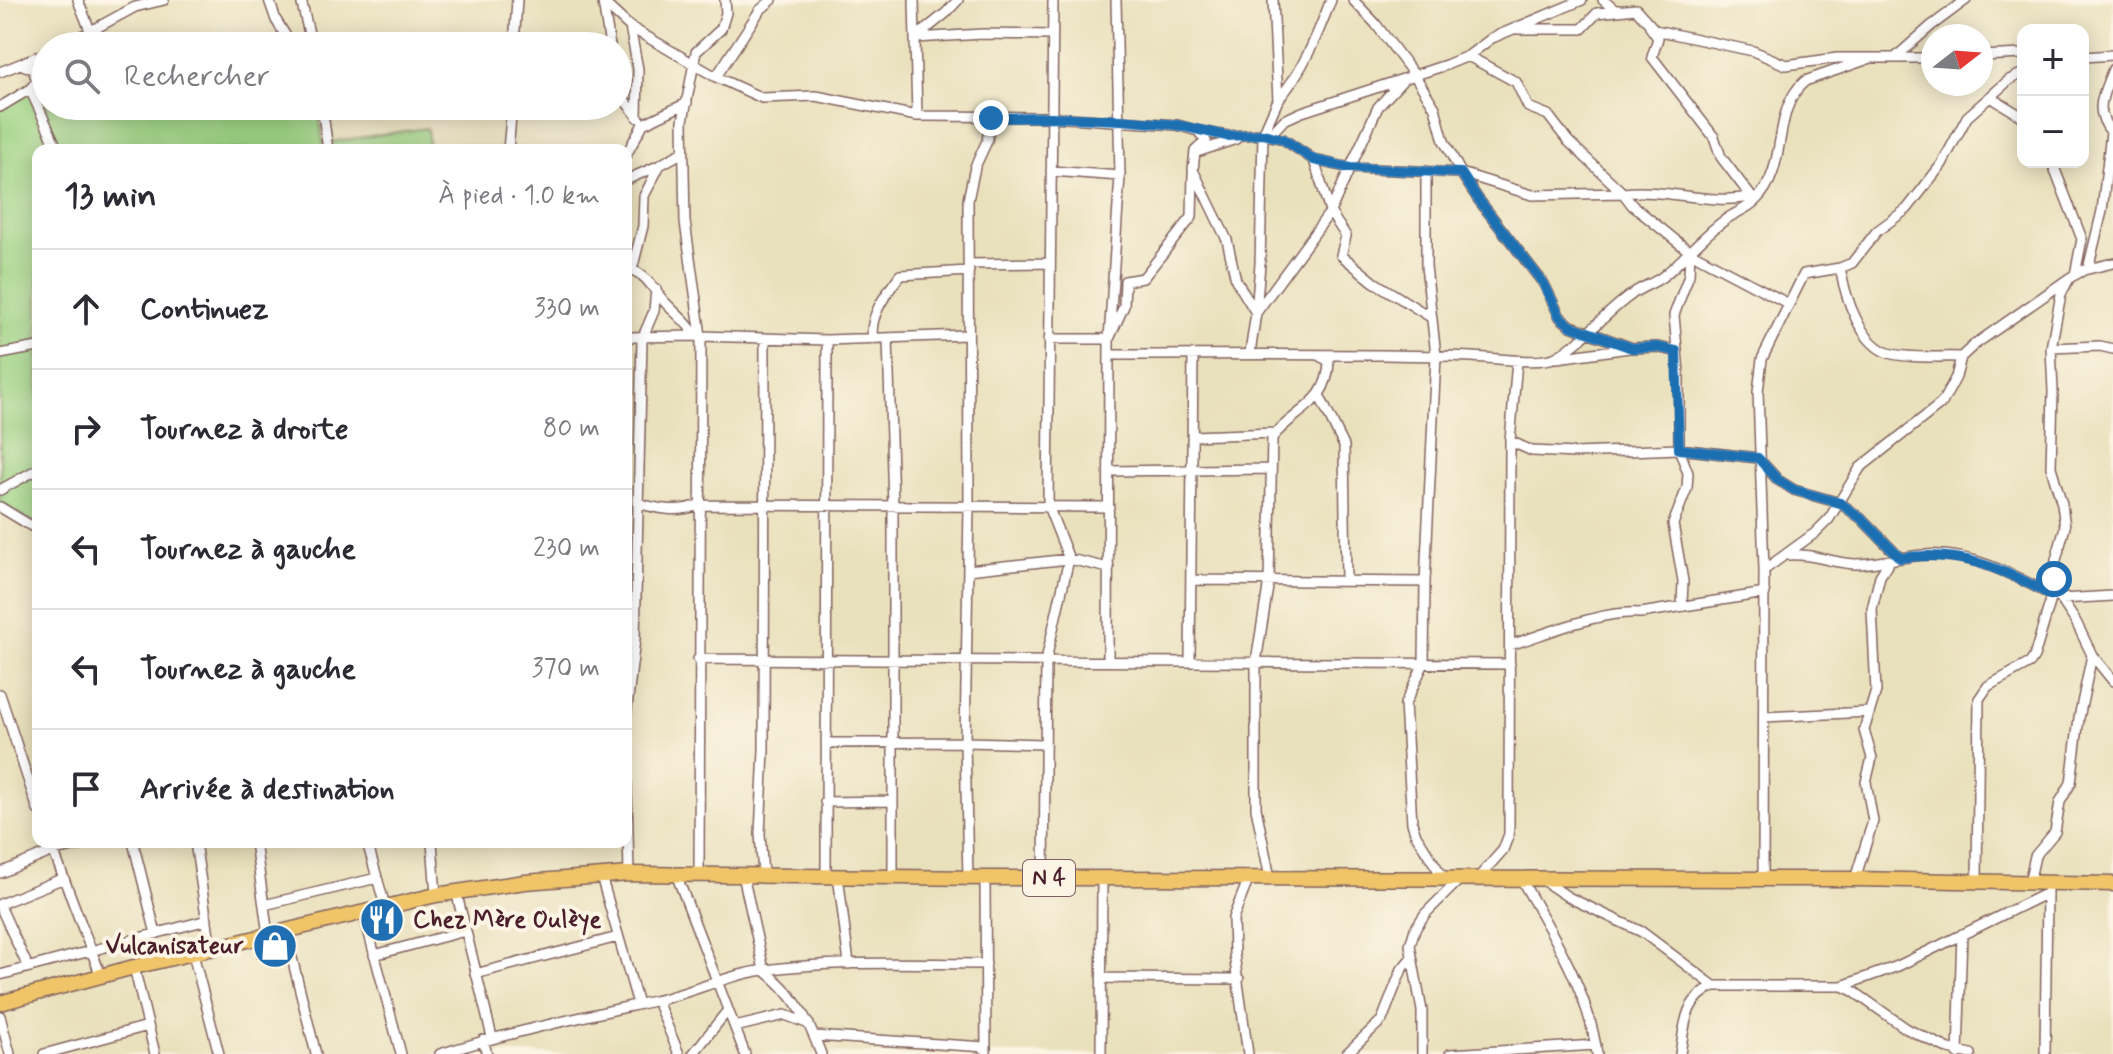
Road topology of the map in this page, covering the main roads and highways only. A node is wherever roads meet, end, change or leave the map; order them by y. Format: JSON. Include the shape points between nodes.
{"nodes":[{"id":1,"x":2111,"y":880,"type":"edge"},
{"id":2,"x":0,"y":1003,"type":"edge"}],
"edges":[{"from":1,"to":2,"type":"main road","number":"N 4","via":[[2047,888],[2029,883],[1855,879],[629,874],[436,895]]}]}
